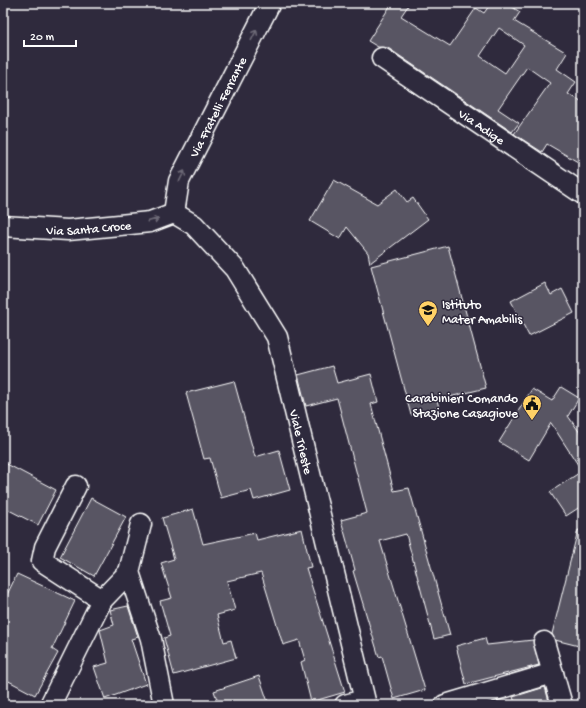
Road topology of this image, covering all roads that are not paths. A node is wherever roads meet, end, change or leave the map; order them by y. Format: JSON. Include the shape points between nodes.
{"nodes":[{"id":1,"x":270,"y":3,"type":"edge"},
{"id":2,"x":382,"y":58,"type":"dead end"},
{"id":3,"x":583,"y":194,"type":"edge"},
{"id":4,"x":174,"y":213,"type":"junction"},
{"id":5,"x":3,"y":226,"type":"edge"},
{"id":6,"x":76,"y":486,"type":"dead end"},
{"id":7,"x":142,"y":524,"type":"dead end"},
{"id":8,"x":129,"y":572,"type":"junction"},
{"id":9,"x":102,"y":600,"type":"junction"},
{"id":10,"x":544,"y":642,"type":"dead end"},
{"id":11,"x":553,"y":673,"type":"junction"},
{"id":12,"x":365,"y":703,"type":"edge"},
{"id":13,"x":50,"y":705,"type":"edge"},
{"id":14,"x":164,"y":705,"type":"edge"},
{"id":15,"x":345,"y":705,"type":"edge"},
{"id":16,"x":445,"y":705,"type":"edge"},
{"id":17,"x":562,"y":705,"type":"edge"}],
"edges":[{"from":4,"to":1,"type":"street","name":"Via Fratelli Ferrante","one_way":true,"via":[[180,181]]},
{"from":2,"to":3,"type":"street","name":"Via Adige"},
{"from":5,"to":4,"type":"street","name":"Via Santa Croce","one_way":true,"via":[[68,230],[150,222]]},
{"from":4,"to":12,"type":"street","name":"Viale Trieste","via":[[194,225],[235,269],[277,337]]},
{"from":6,"to":9,"type":"street","via":[[45,547],[42,561]]},
{"from":7,"to":8,"type":"street"},
{"from":8,"to":9,"type":"street"},
{"from":8,"to":14,"type":"street","via":[[151,639]]},
{"from":9,"to":13,"type":"street"},
{"from":10,"to":11,"type":"street"},
{"from":11,"to":16,"type":"street"},
{"from":11,"to":17,"type":"street"},
{"from":12,"to":15,"type":"street"}]}
